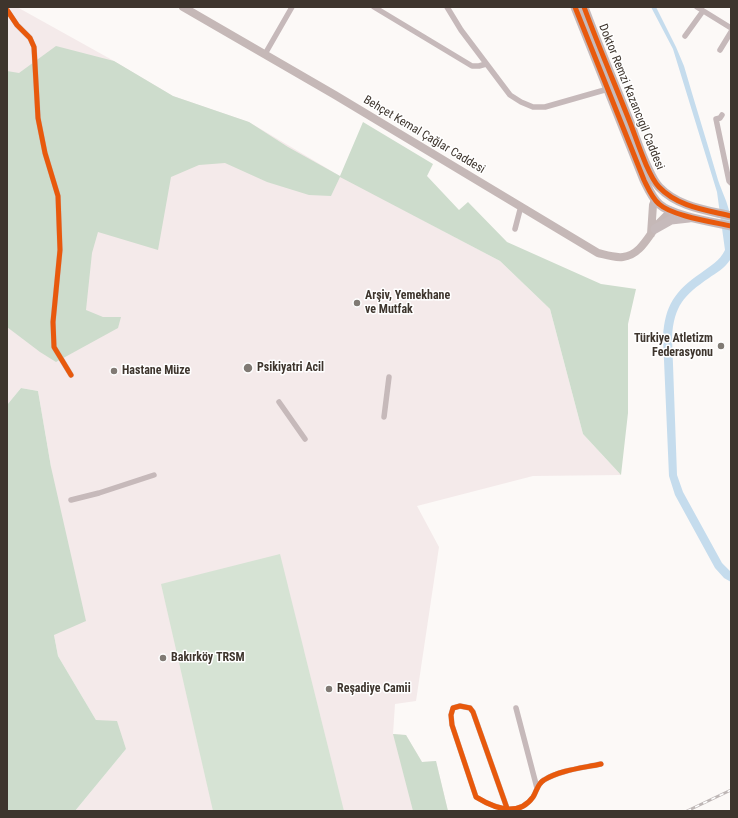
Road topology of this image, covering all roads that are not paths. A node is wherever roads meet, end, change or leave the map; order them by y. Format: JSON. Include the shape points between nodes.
{"nodes":[{"id":1,"x":184,"y":7,"type":"edge"},
{"id":2,"x":292,"y":7,"type":"edge"},
{"id":3,"x":374,"y":7,"type":"edge"},
{"id":4,"x":447,"y":7,"type":"edge"},
{"id":5,"x":575,"y":7,"type":"edge"},
{"id":6,"x":584,"y":7,"type":"edge"},
{"id":7,"x":697,"y":7,"type":"edge"},
{"id":8,"x":7,"y":10,"type":"edge"},
{"id":9,"x":703,"y":11,"type":"junction"},
{"id":10,"x":731,"y":28,"type":"edge"},
{"id":11,"x":731,"y":32,"type":"edge"},
{"id":12,"x":685,"y":36,"type":"dead end"},
{"id":13,"x":720,"y":50,"type":"dead end"},
{"id":14,"x":265,"y":54,"type":"junction"},
{"id":15,"x":486,"y":64,"type":"junction"},
{"id":16,"x":608,"y":89,"type":"junction"},
{"id":17,"x":722,"y":114,"type":"dead end"},
{"id":18,"x":731,"y":183,"type":"edge"},
{"id":19,"x":665,"y":192,"type":"junction"},
{"id":20,"x":655,"y":200,"type":"junction"},
{"id":21,"x":677,"y":200,"type":"junction"},
{"id":22,"x":521,"y":206,"type":"junction"},
{"id":23,"x":671,"y":211,"type":"junction"},
{"id":24,"x":731,"y":216,"type":"edge"},
{"id":25,"x":699,"y":219,"type":"junction"},
{"id":26,"x":731,"y":226,"type":"edge"},
{"id":27,"x":515,"y":229,"type":"dead end"},
{"id":28,"x":653,"y":232,"type":"junction"},
{"id":29,"x":72,"y":375,"type":"dead end"},
{"id":30,"x":389,"y":377,"type":"dead end"},
{"id":31,"x":279,"y":402,"type":"dead end"},
{"id":32,"x":384,"y":417,"type":"dead end"},
{"id":33,"x":305,"y":438,"type":"dead end"},
{"id":34,"x":154,"y":475,"type":"dead end"},
{"id":35,"x":71,"y":500,"type":"dead end"},
{"id":36,"x":516,"y":708,"type":"dead end"},
{"id":37,"x":600,"y":764,"type":"dead end"},
{"id":38,"x":537,"y":788,"type":"junction"},
{"id":39,"x":508,"y":811,"type":"edge"}],
"edges":[{"from":1,"to":14,"type":"main road","name":"Behçet Kemal Çağlar Caddesi"},
{"from":2,"to":14,"type":"street"},
{"from":3,"to":15,"type":"street","via":[[472,66]]},
{"from":4,"to":15,"type":"street"},
{"from":5,"to":16,"type":"main road","name":"Doktor Remzi Kazancıgil Caddesi"},
{"from":6,"to":19,"type":"main road","name":"Doktor Remzi Kazancıgil Caddesi","via":[[643,156],[653,178]]},
{"from":7,"to":9,"type":"street"},
{"from":8,"to":29,"type":"street","via":[[30,38],[34,47],[38,118],[58,196],[60,250],[54,347]]},
{"from":9,"to":10,"type":"street"},
{"from":9,"to":12,"type":"street"},
{"from":11,"to":13,"type":"street"},
{"from":14,"to":22,"type":"main road","name":"Behçet Kemal Çağlar Caddesi"},
{"from":15,"to":16,"type":"street","via":[[510,95],[533,107],[545,108]]},
{"from":16,"to":20,"type":"main road","name":"Doktor Remzi Kazancıgil Caddesi","via":[[644,180]]},
{"from":17,"to":18,"type":"street","via":[[716,119]]},
{"from":19,"to":20,"type":"main road"},
{"from":19,"to":21,"type":"main road","name":"Doktor Remzi Kazancıgil Caddesi"},
{"from":20,"to":23,"type":"main road","name":"Doktor Remzi Kazancıgil Caddesi"},
{"from":20,"to":28,"type":"main road"},
{"from":21,"to":23,"type":"main road"},
{"from":21,"to":24,"type":"main road","name":"Doktor Remzi Kazancıgil Caddesi"},
{"from":22,"to":27,"type":"street"},
{"from":22,"to":28,"type":"main road","name":"Behçet Kemal Çağlar Caddesi","via":[[598,253],[613,257],[624,257],[634,253]]},
{"from":23,"to":25,"type":"main road","name":"Doktor Remzi Kazancıgil Caddesi"},
{"from":23,"to":28,"type":"main road","name":"Behçet Kemal Çağlar Caddesi"},
{"from":25,"to":26,"type":"main road","name":"Doktor Remzi Kazancıgil Caddesi"},
{"from":25,"to":28,"type":"main road","via":[[671,220]]},
{"from":30,"to":32,"type":"street"},
{"from":31,"to":33,"type":"street"},
{"from":34,"to":35,"type":"street"},
{"from":36,"to":38,"type":"street"},
{"from":37,"to":38,"type":"street","via":[[553,775]]},
{"from":38,"to":39,"type":"street","via":[[526,806]]},
{"from":39,"to":39,"type":"street","via":[[476,797],[452,725],[450,715],[453,708],[460,706],[470,708],[473,712]]}]}
